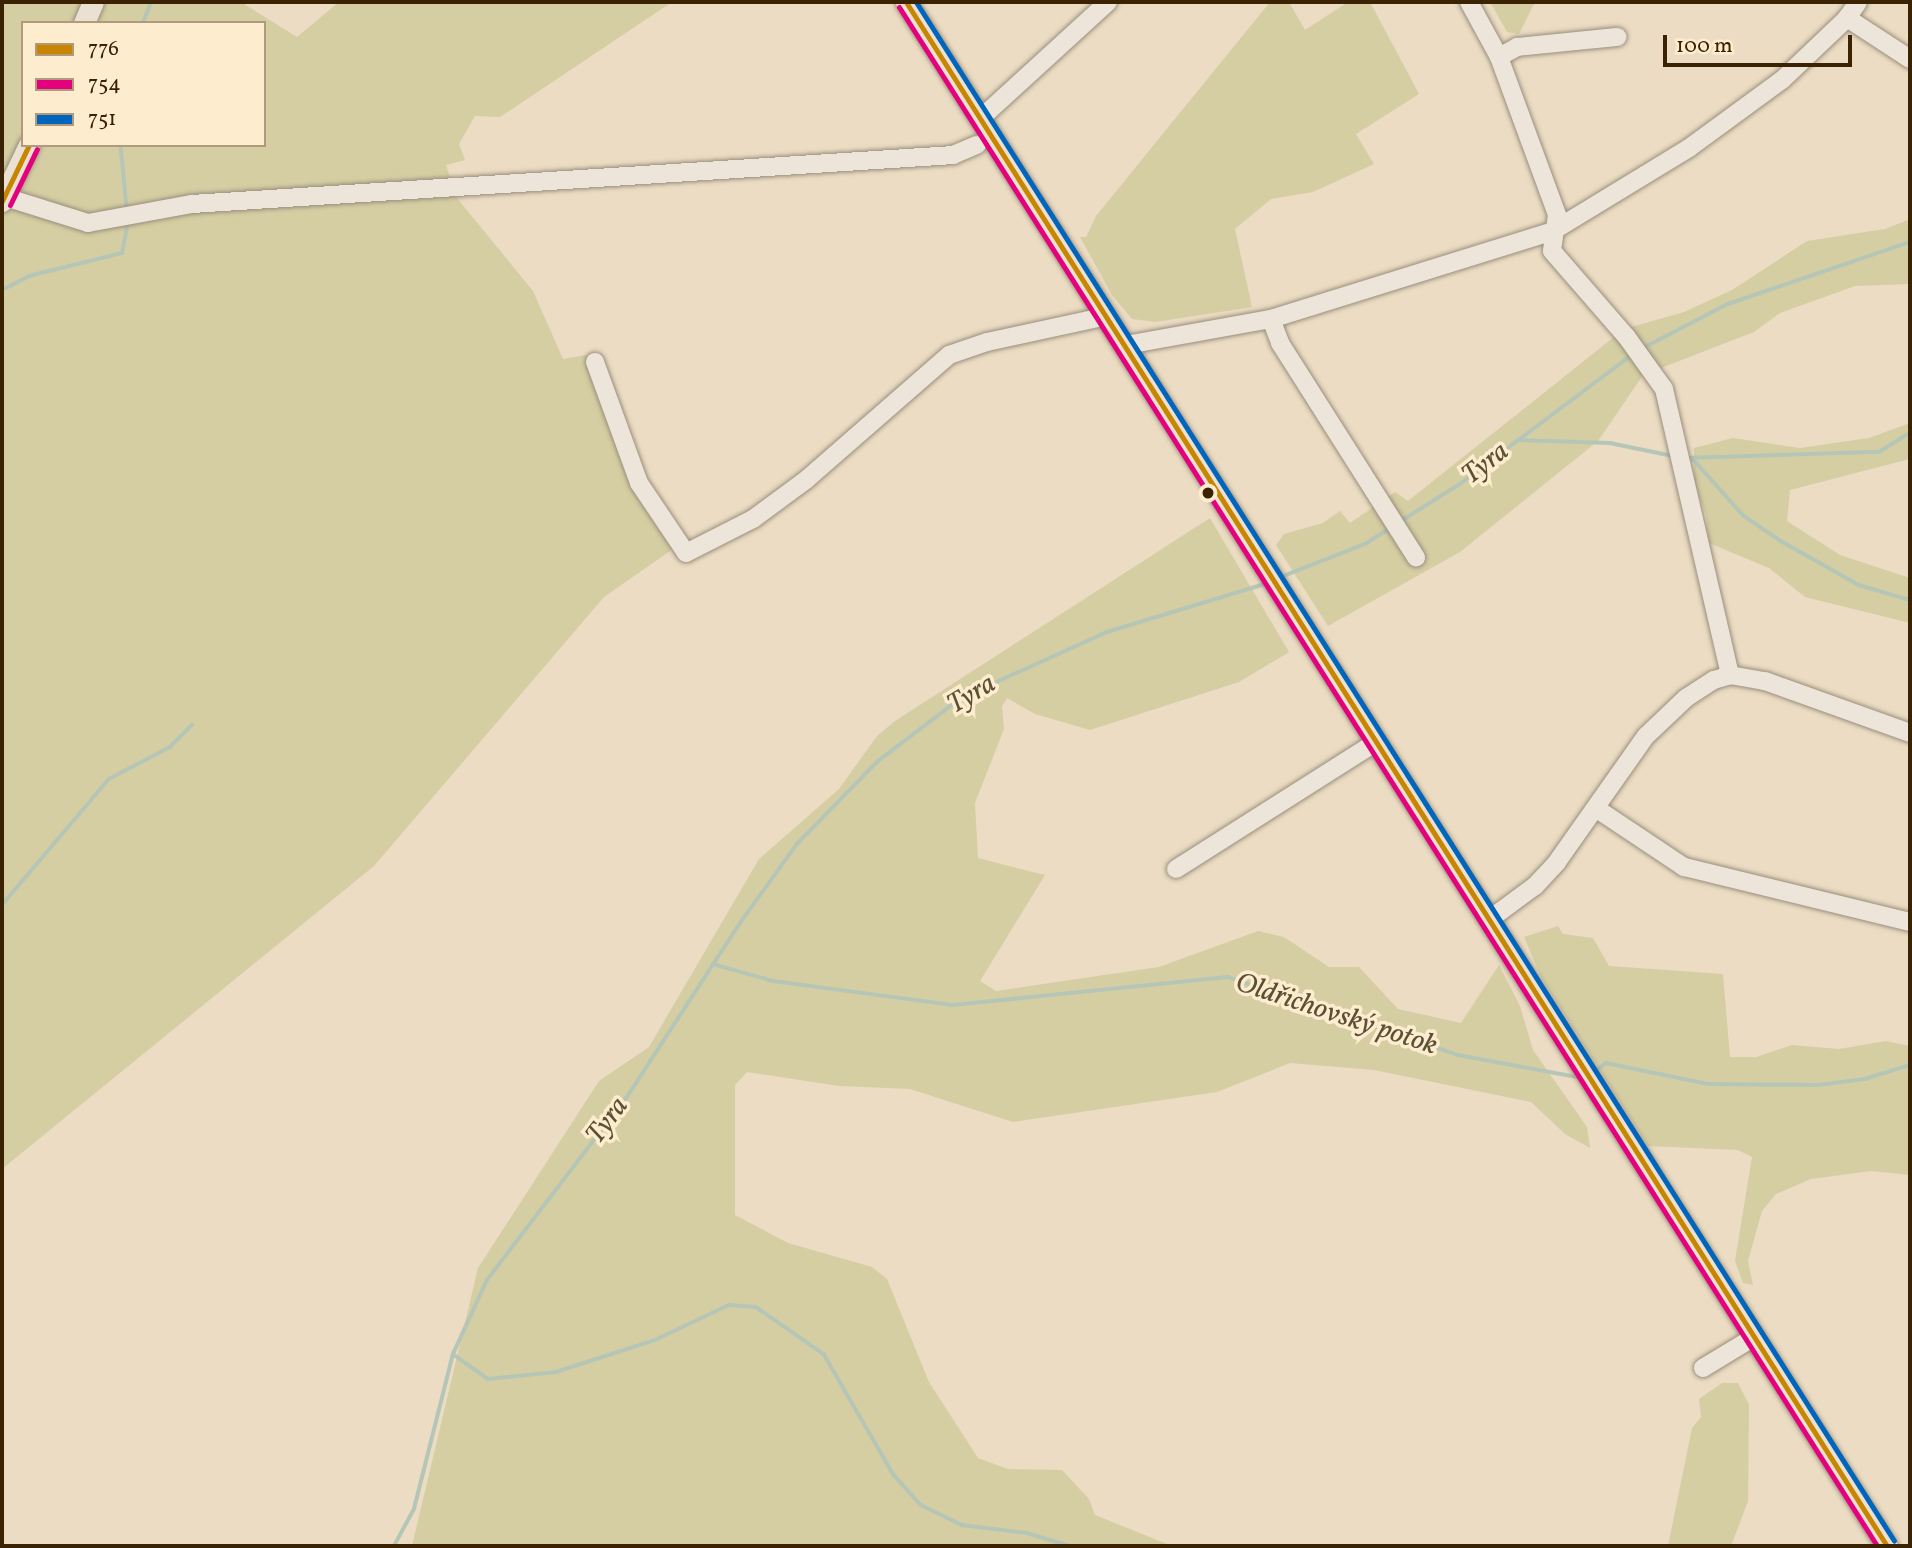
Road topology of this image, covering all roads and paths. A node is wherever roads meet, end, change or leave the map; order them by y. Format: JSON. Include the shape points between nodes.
{"nodes":[{"id":1,"x":93,"y":2,"type":"edge"},
{"id":2,"x":906,"y":2,"type":"edge"},
{"id":3,"x":1108,"y":2,"type":"edge"},
{"id":4,"x":1469,"y":2,"type":"edge"},
{"id":5,"x":1858,"y":2,"type":"edge"},
{"id":6,"x":1847,"y":18,"type":"junction"},
{"id":7,"x":85,"y":21,"type":"edge"},
{"id":8,"x":1618,"y":37,"type":"dead end"},
{"id":9,"x":1499,"y":57,"type":"junction"},
{"id":10,"x":1910,"y":59,"type":"edge"},
{"id":11,"x":981,"y":118,"type":"junction"},
{"id":12,"x":977,"y":145,"type":"dead end"},
{"id":13,"x":28,"y":147,"type":"edge"},
{"id":14,"x":3,"y":199,"type":"edge"},
{"id":15,"x":1553,"y":231,"type":"junction"},
{"id":16,"x":1107,"y":316,"type":"junction"},
{"id":17,"x":1271,"y":319,"type":"junction"},
{"id":18,"x":1126,"y":345,"type":"junction"},
{"id":19,"x":595,"y":362,"type":"dead end"},
{"id":20,"x":1416,"y":557,"type":"dead end"},
{"id":21,"x":1730,"y":675,"type":"junction"},
{"id":22,"x":1910,"y":733,"type":"edge"},
{"id":23,"x":1378,"y":741,"type":"junction"},
{"id":24,"x":1597,"y":809,"type":"junction"},
{"id":25,"x":1176,"y":869,"type":"dead end"},
{"id":26,"x":1490,"y":919,"type":"junction"},
{"id":27,"x":1910,"y":922,"type":"edge"},
{"id":28,"x":1754,"y":1337,"type":"junction"},
{"id":29,"x":1703,"y":1368,"type":"dead end"},
{"id":30,"x":1887,"y":1546,"type":"edge"}],
"edges":[{"from":1,"to":7,"type":"main road"},
{"from":2,"to":11,"type":"main road"},
{"from":3,"to":11,"type":"street"},
{"from":4,"to":9,"type":"street"},
{"from":5,"to":6,"type":"street"},
{"from":6,"to":10,"type":"street"},
{"from":6,"to":15,"type":"street","via":[[1782,80],[1689,148]]},
{"from":8,"to":9,"type":"street","via":[[1517,47]]},
{"from":9,"to":15,"type":"street","via":[[1557,215]]},
{"from":11,"to":16,"type":"main road"},
{"from":12,"to":14,"type":"street","via":[[953,155],[192,204],[88,223]]},
{"from":13,"to":14,"type":"main road"},
{"from":15,"to":17,"type":"street"},
{"from":15,"to":21,"type":"street","via":[[1552,251],[1628,338],[1664,388]]},
{"from":16,"to":18,"type":"main road"},
{"from":16,"to":19,"type":"street","via":[[987,342],[949,355],[807,479],[753,519],[685,553],[639,483]]},
{"from":17,"to":18,"type":"street"},
{"from":17,"to":20,"type":"street","via":[[1280,343]]},
{"from":18,"to":23,"type":"main road"},
{"from":21,"to":22,"type":"street","via":[[1765,681]]},
{"from":21,"to":24,"type":"street","via":[[1686,698],[1646,736]]},
{"from":23,"to":25,"type":"street"},
{"from":23,"to":26,"type":"main road"},
{"from":24,"to":26,"type":"street","via":[[1535,886]]},
{"from":24,"to":27,"type":"street","via":[[1684,867]]},
{"from":26,"to":28,"type":"main road"},
{"from":28,"to":29,"type":"street"},
{"from":28,"to":30,"type":"main road"}]}
